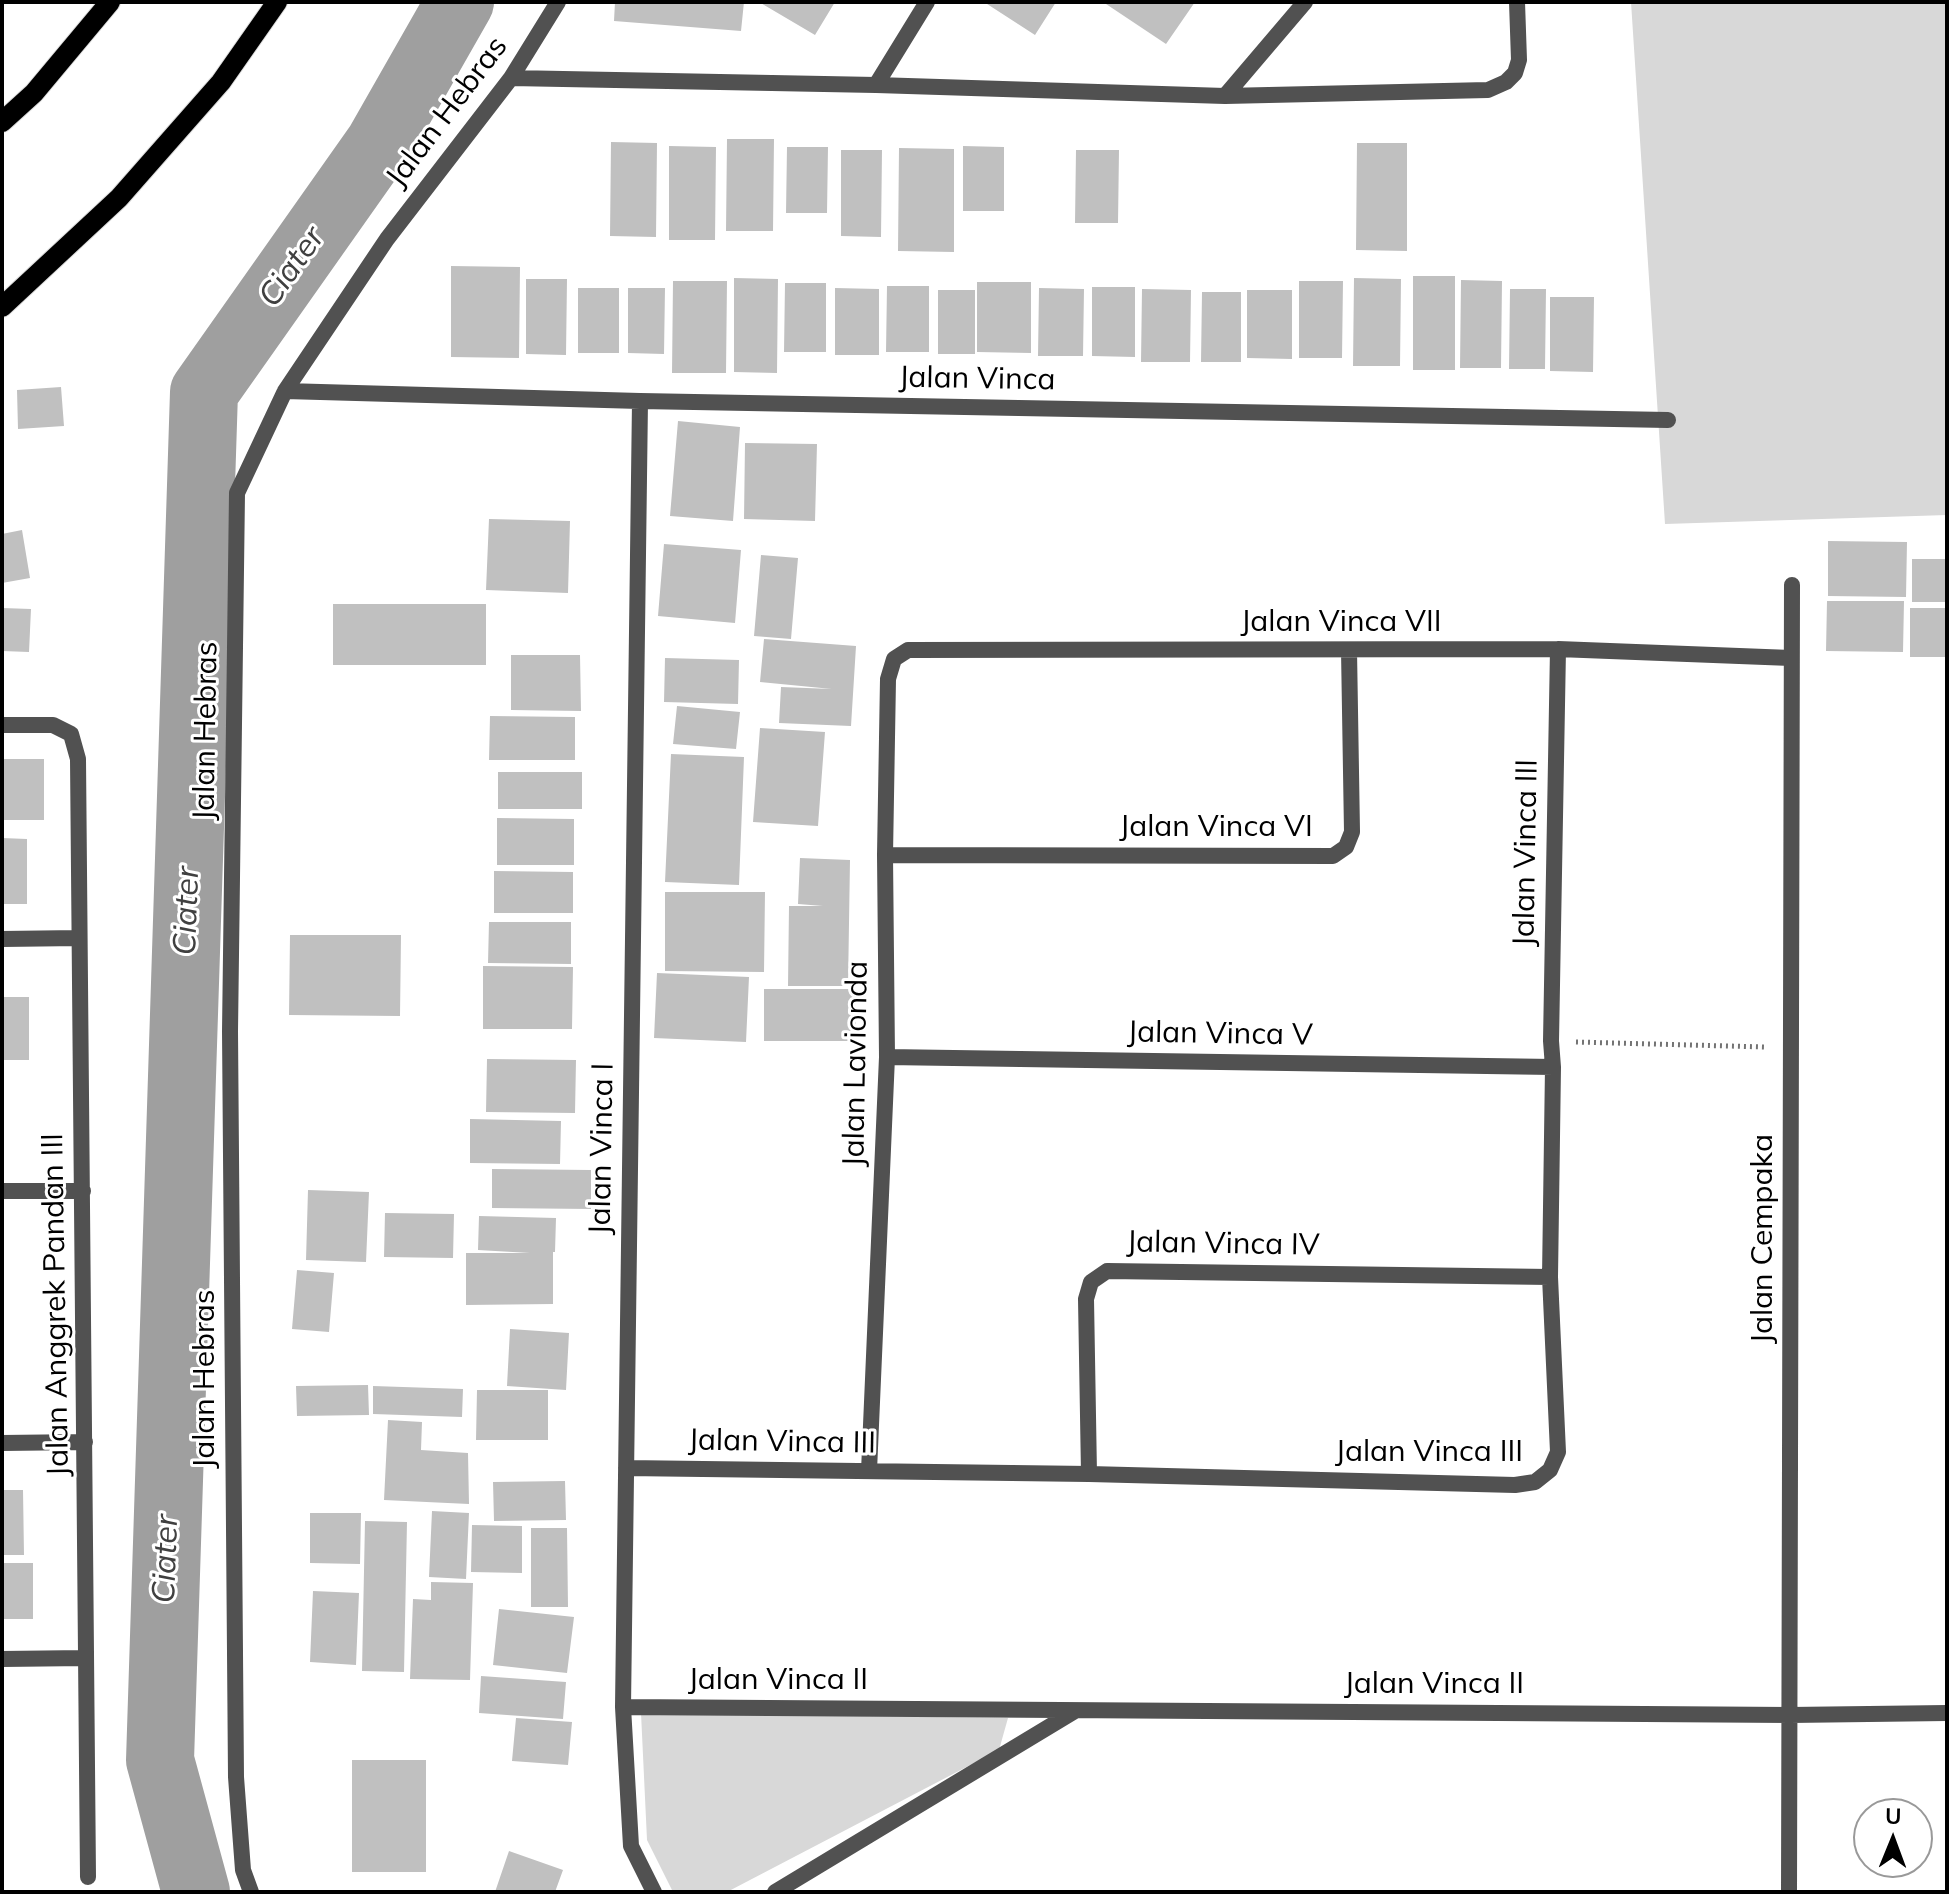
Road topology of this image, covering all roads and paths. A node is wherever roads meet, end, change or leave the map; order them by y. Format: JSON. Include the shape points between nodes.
{"nodes":[{"id":1,"x":110,"y":2,"type":"edge"},
{"id":2,"x":277,"y":2,"type":"edge"},
{"id":3,"x":558,"y":2,"type":"edge"},
{"id":4,"x":927,"y":2,"type":"edge"},
{"id":5,"x":1305,"y":2,"type":"edge"},
{"id":6,"x":1517,"y":2,"type":"edge"},
{"id":7,"x":511,"y":78,"type":"junction"},
{"id":8,"x":876,"y":85,"type":"junction"},
{"id":9,"x":1225,"y":96,"type":"junction"},
{"id":10,"x":2,"y":122,"type":"edge"},
{"id":11,"x":2,"y":307,"type":"edge"},
{"id":12,"x":285,"y":391,"type":"junction"},
{"id":13,"x":640,"y":401,"type":"junction"},
{"id":14,"x":1668,"y":420,"type":"dead end"},
{"id":15,"x":1792,"y":585,"type":"dead end"},
{"id":16,"x":1558,"y":649,"type":"junction"},
{"id":17,"x":1349,"y":650,"type":"junction"},
{"id":18,"x":1791,"y":658,"type":"junction"},
{"id":19,"x":894,"y":659,"type":"joint"},
{"id":20,"x":2,"y":725,"type":"edge"},
{"id":21,"x":885,"y":855,"type":"junction"},
{"id":22,"x":79,"y":938,"type":"junction"},
{"id":23,"x":2,"y":939,"type":"edge"},
{"id":24,"x":1551,"y":1041,"type":"junction"},
{"id":25,"x":1791,"y":1048,"type":"junction"},
{"id":26,"x":887,"y":1057,"type":"junction"},
{"id":27,"x":1553,"y":1067,"type":"junction"},
{"id":28,"x":2,"y":1191,"type":"edge"},
{"id":29,"x":83,"y":1191,"type":"junction"},
{"id":30,"x":1550,"y":1277,"type":"junction"},
{"id":31,"x":85,"y":1442,"type":"junction"},
{"id":32,"x":2,"y":1443,"type":"edge"},
{"id":33,"x":626,"y":1468,"type":"junction"},
{"id":34,"x":869,"y":1471,"type":"junction"},
{"id":35,"x":1089,"y":1474,"type":"junction"},
{"id":36,"x":85,"y":1658,"type":"junction"},
{"id":37,"x":2,"y":1659,"type":"edge"},
{"id":38,"x":623,"y":1707,"type":"junction"},
{"id":39,"x":1077,"y":1710,"type":"junction"},
{"id":40,"x":1947,"y":1713,"type":"edge"},
{"id":41,"x":1790,"y":1715,"type":"junction"},
{"id":42,"x":88,"y":1877,"type":"dead end"},
{"id":43,"x":251,"y":1892,"type":"edge"},
{"id":44,"x":654,"y":1892,"type":"edge"},
{"id":45,"x":775,"y":1892,"type":"edge"},
{"id":46,"x":1789,"y":1892,"type":"edge"}],
"edges":[{"from":1,"to":10,"type":"main road","via":[[34,93]]},
{"from":2,"to":11,"type":"main road","via":[[221,82],[119,198]]},
{"from":3,"to":7,"type":"street","name":"Jalan Hebras"},
{"from":4,"to":8,"type":"street"},
{"from":5,"to":9,"type":"street"},
{"from":6,"to":9,"type":"street","via":[[1515,73],[1488,90]]},
{"from":7,"to":8,"type":"street"},
{"from":7,"to":12,"type":"street","name":"Jalan Hebras","via":[[387,239]]},
{"from":8,"to":9,"type":"street"},
{"from":12,"to":13,"type":"street","name":"Jalan Vinca"},
{"from":12,"to":43,"type":"street","name":"Jalan Hebras","via":[[237,493],[230,1031],[236,1777],[243,1870]]},
{"from":13,"to":14,"type":"street","name":"Jalan Vinca"},
{"from":13,"to":33,"type":"street","name":"Jalan Vinca I"},
{"from":15,"to":18,"type":"street","name":"Jalan Cempaka"},
{"from":16,"to":17,"type":"street","name":"Jalan Vinca VII"},
{"from":16,"to":18,"type":"street","name":"Jalan Vinca VII"},
{"from":16,"to":24,"type":"street","name":"Jalan Vinca III"},
{"from":17,"to":19,"type":"street","name":"Jalan Vinca VII","via":[[908,650]]},
{"from":17,"to":21,"type":"street","name":"Jalan Vinca VI","via":[[1352,832],[1346,847],[1333,856]]},
{"from":18,"to":25,"type":"street","name":"Jalan Cempaka"},
{"from":19,"to":21,"type":"street","name":"Jalan Lavionda","via":[[888,679]]},
{"from":20,"to":22,"type":"street","name":"Jalan Anggrek Pandan III","via":[[53,725],[71,734],[78,759]]},
{"from":21,"to":26,"type":"street","name":"Jalan Lavionda"},
{"from":22,"to":23,"type":"street"},
{"from":22,"to":29,"type":"street","name":"Jalan Anggrek Pandan III"},
{"from":24,"to":25,"type":"path"},
{"from":24,"to":27,"type":"street","name":"Jalan Vinca III"},
{"from":25,"to":41,"type":"street","name":"Jalan Cempaka"},
{"from":26,"to":27,"type":"street","name":"Jalan Vinca V"},
{"from":26,"to":34,"type":"street","name":"Jalan Lavionda"},
{"from":27,"to":30,"type":"street","name":"Jalan Vinca III"},
{"from":28,"to":29,"type":"street"},
{"from":29,"to":31,"type":"street","name":"Jalan Anggrek Pandan III"},
{"from":30,"to":35,"type":"street","name":"Jalan Vinca IV","via":[[1107,1271],[1091,1282],[1086,1299]]},
{"from":30,"to":35,"type":"street","name":"Jalan Vinca III","via":[[1558,1452],[1550,1470],[1535,1482]]},
{"from":31,"to":32,"type":"street"},
{"from":31,"to":36,"type":"street","name":"Jalan Anggrek Pandan III"},
{"from":33,"to":34,"type":"street","name":"Jalan Vinca III"},
{"from":33,"to":38,"type":"street","name":"Jalan Vinca I"},
{"from":34,"to":35,"type":"street","name":"Jalan Vinca III"},
{"from":36,"to":37,"type":"street"},
{"from":36,"to":42,"type":"street","name":"Jalan Anggrek Pandan III"},
{"from":38,"to":39,"type":"street","name":"Jalan Vinca II"},
{"from":38,"to":44,"type":"street","name":"Jalan Vinca I","via":[[631,1846]]},
{"from":39,"to":41,"type":"street","name":"Jalan Vinca II"},
{"from":39,"to":45,"type":"street"},
{"from":40,"to":41,"type":"street","name":"Jalan Vinca II"},
{"from":41,"to":46,"type":"street","name":"Jalan Cempaka"}]}
